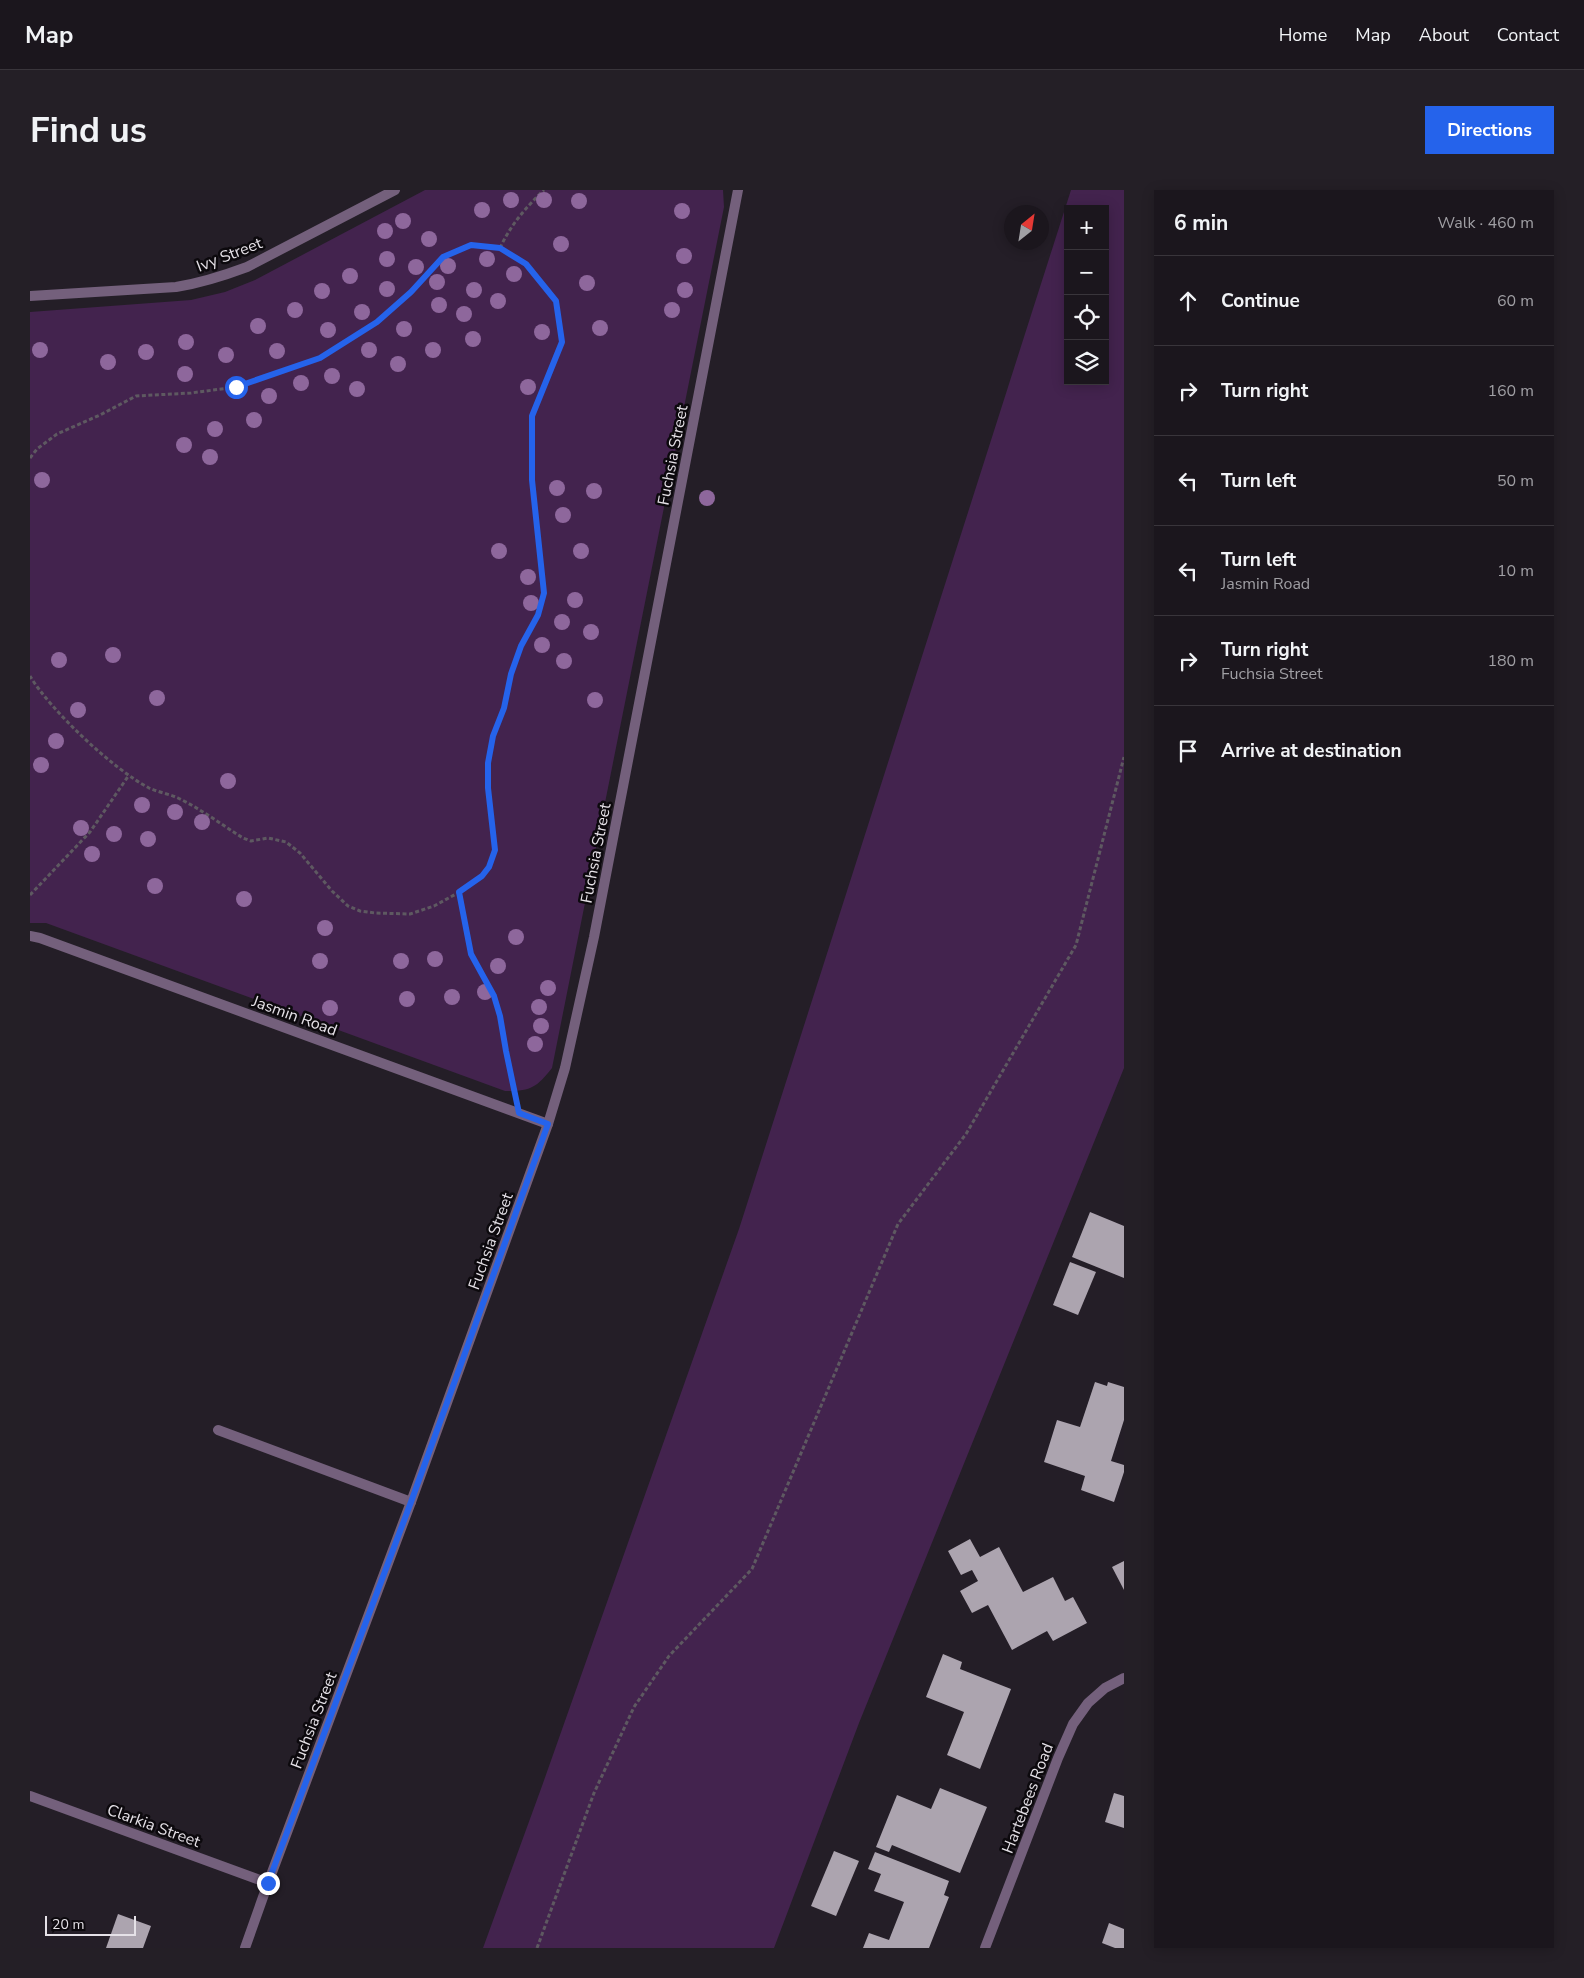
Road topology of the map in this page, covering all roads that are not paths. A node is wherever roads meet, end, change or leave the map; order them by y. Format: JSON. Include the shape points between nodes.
{"nodes":[{"id":1,"x":395,"y":190,"type":"edge"},
{"id":2,"x":738,"y":190,"type":"edge"},
{"id":3,"x":30,"y":296,"type":"edge"},
{"id":4,"x":30,"y":936,"type":"edge"},
{"id":5,"x":548,"y":1124,"type":"junction"},
{"id":6,"x":218,"y":1430,"type":"dead end"},
{"id":7,"x":411,"y":1502,"type":"junction"},
{"id":8,"x":1124,"y":1678,"type":"edge"},
{"id":9,"x":30,"y":1796,"type":"edge"},
{"id":10,"x":268,"y":1883,"type":"junction"},
{"id":11,"x":245,"y":1948,"type":"edge"},
{"id":12,"x":985,"y":1948,"type":"edge"}],
"edges":[{"from":1,"to":3,"type":"street","name":"Ivy Street","via":[[222,277],[176,286]]},
{"from":2,"to":5,"type":"street","name":"Fuchsia Street","via":[[594,937],[565,1068]]},
{"from":4,"to":5,"type":"street","name":"Jasmin Road"},
{"from":5,"to":7,"type":"street","name":"Fuchsia Street"},
{"from":6,"to":7,"type":"street"},
{"from":7,"to":10,"type":"street","name":"Fuchsia Street"},
{"from":8,"to":12,"type":"street","name":"Hartebees Road","via":[[1105,1688],[1088,1703],[1073,1724]]},
{"from":9,"to":10,"type":"street","name":"Clarkia Street"},
{"from":10,"to":11,"type":"street","name":"Fuchsia Street"}]}
